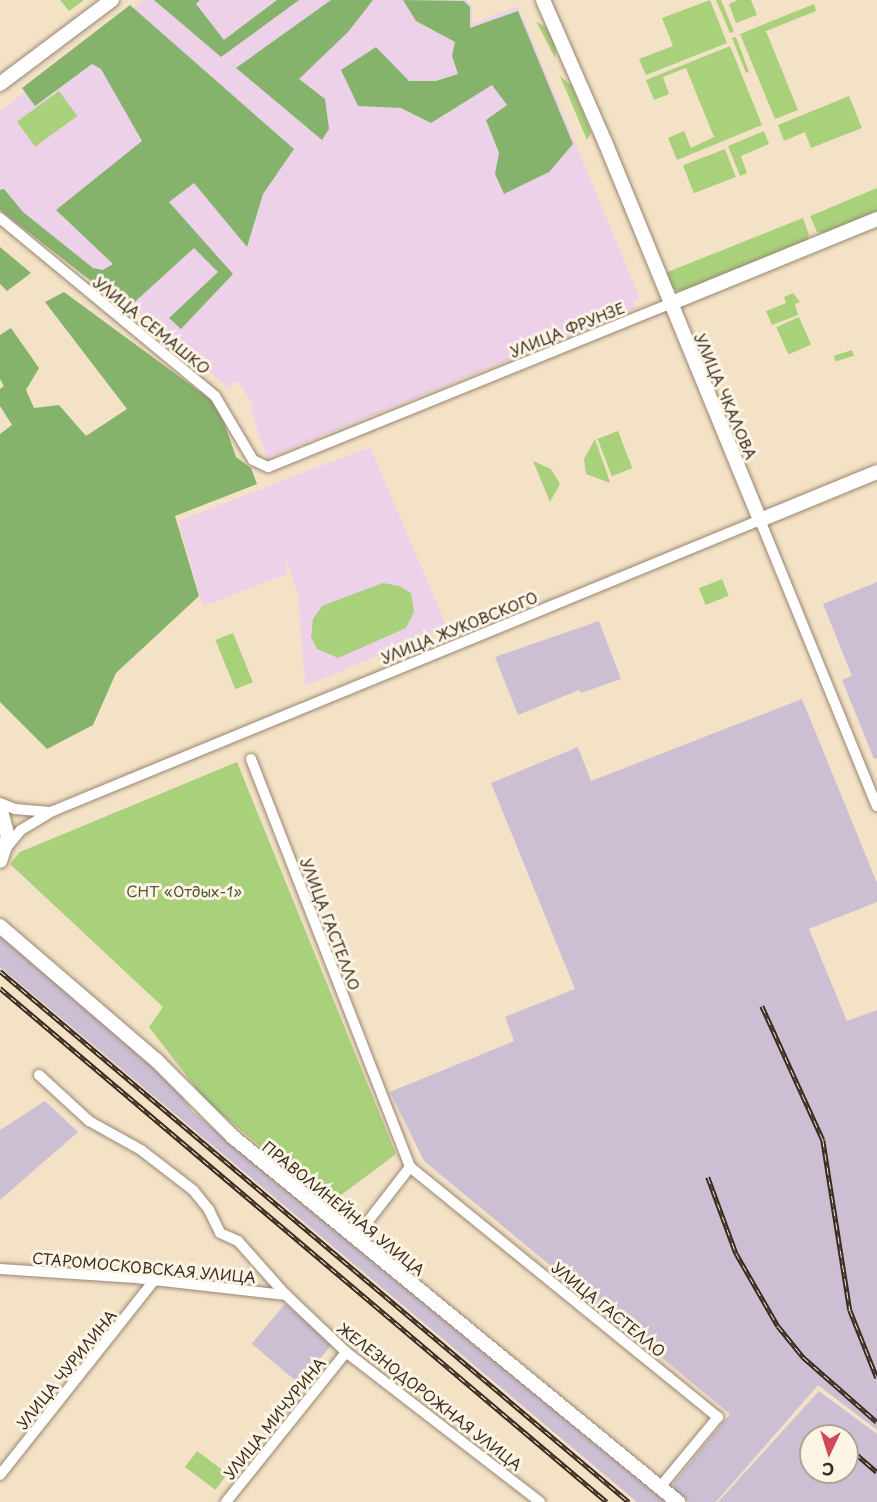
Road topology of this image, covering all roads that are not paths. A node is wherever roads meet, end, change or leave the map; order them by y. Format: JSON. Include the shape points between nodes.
{"nodes":[{"id":1,"x":112,"y":0,"type":"edge"},
{"id":2,"x":548,"y":2,"type":"edge"},
{"id":3,"x":0,"y":84,"type":"edge"},
{"id":4,"x":0,"y":218,"type":"edge"},
{"id":5,"x":877,"y":219,"type":"edge"},
{"id":6,"x":669,"y":304,"type":"junction"},
{"id":7,"x":268,"y":467,"type":"joint"},
{"id":8,"x":877,"y":472,"type":"edge"},
{"id":9,"x":760,"y":520,"type":"junction"},
{"id":10,"x":251,"y":759,"type":"dead end"},
{"id":11,"x":0,"y":805,"type":"edge"},
{"id":12,"x":877,"y":806,"type":"edge"},
{"id":13,"x":53,"y":811,"type":"junction"},
{"id":14,"x":6,"y":848,"type":"junction"},
{"id":15,"x":0,"y":861,"type":"edge"},
{"id":16,"x":0,"y":912,"type":"edge"},
{"id":17,"x":0,"y":926,"type":"edge"},
{"id":18,"x":11,"y":936,"type":"junction"},
{"id":19,"x":39,"y":1075,"type":"dead end"},
{"id":20,"x":410,"y":1167,"type":"junction"},
{"id":21,"x":354,"y":1238,"type":"junction"},
{"id":22,"x":0,"y":1269,"type":"edge"},
{"id":23,"x":154,"y":1281,"type":"junction"},
{"id":24,"x":286,"y":1295,"type":"junction"},
{"id":25,"x":345,"y":1352,"type":"junction"},
{"id":26,"x":0,"y":1474,"type":"edge"},
{"id":27,"x":660,"y":1487,"type":"junction"},
{"id":28,"x":226,"y":1502,"type":"edge"},
{"id":29,"x":540,"y":1502,"type":"edge"},
{"id":30,"x":678,"y":1502,"type":"edge"}],
"edges":[{"from":1,"to":3,"type":"main road"},
{"from":2,"to":6,"type":"main road","name":"УЛИЦА ЧКАЛОВА"},
{"from":4,"to":7,"type":"street","name":"УЛИЦА СЕМАШКО","via":[[215,396],[253,460]]},
{"from":5,"to":6,"type":"main road","name":"УЛИЦА ФРУНЗЕ"},
{"from":6,"to":7,"type":"street","name":"УЛИЦА ФРУНЗЕ"},
{"from":6,"to":9,"type":"main road","name":"УЛИЦА ЧКАЛОВА"},
{"from":8,"to":9,"type":"main road","name":"УЛИЦА ЖУКОВСКОГО"},
{"from":9,"to":12,"type":"street","name":"УЛИЦА ЧКАЛОВА"},
{"from":9,"to":13,"type":"street","name":"УЛИЦА ЖУКОВСКОГО"},
{"from":10,"to":20,"type":"street","name":"УЛИЦА ГАСТЕЛЛО"},
{"from":11,"to":13,"type":"street"},
{"from":11,"to":14,"type":"main road","via":[[8,823]]},
{"from":13,"to":14,"type":"street","name":"УЛИЦА ЖУКОВСКОГО","via":[[21,830]]},
{"from":14,"to":15,"type":"main road"},
{"from":16,"to":18,"type":"main road"},
{"from":17,"to":18,"type":"main road","name":"ПРАВОЛИНЕЙНАЯ УЛИЦА"},
{"from":18,"to":21,"type":"main road","name":"ПРАВОЛИНЕЙНАЯ УЛИЦА","via":[[156,1060],[233,1137]]},
{"from":19,"to":24,"type":"street","name":"ЖЕЛЕЗНОДОРОЖНАЯ УЛИЦА","via":[[89,1121],[141,1149],[193,1190],[220,1233],[238,1241]]},
{"from":20,"to":21,"type":"street"},
{"from":20,"to":27,"type":"street","name":"УЛИЦА ГАСТЕЛЛО","via":[[718,1417]]},
{"from":21,"to":27,"type":"main road","name":"ПРАВОЛИНЕЙНАЯ УЛИЦА"},
{"from":22,"to":23,"type":"street","name":"СТАРОМОСКОВСКАЯ УЛИЦА"},
{"from":23,"to":24,"type":"street","name":"СТАРОМОСКОВСКАЯ УЛИЦА"},
{"from":23,"to":26,"type":"street","name":"УЛИЦА ЧУРИЛИНА"},
{"from":24,"to":25,"type":"street","name":"ЖЕЛЕЗНОДОРОЖНАЯ УЛИЦА"},
{"from":25,"to":28,"type":"street","name":"УЛИЦА МИЧУРИНА"},
{"from":25,"to":29,"type":"street","name":"ЖЕЛЕЗНОДОРОЖНАЯ УЛИЦА"},
{"from":27,"to":30,"type":"main road","name":"ПРАВОЛИНЕЙНАЯ УЛИЦА"}]}
